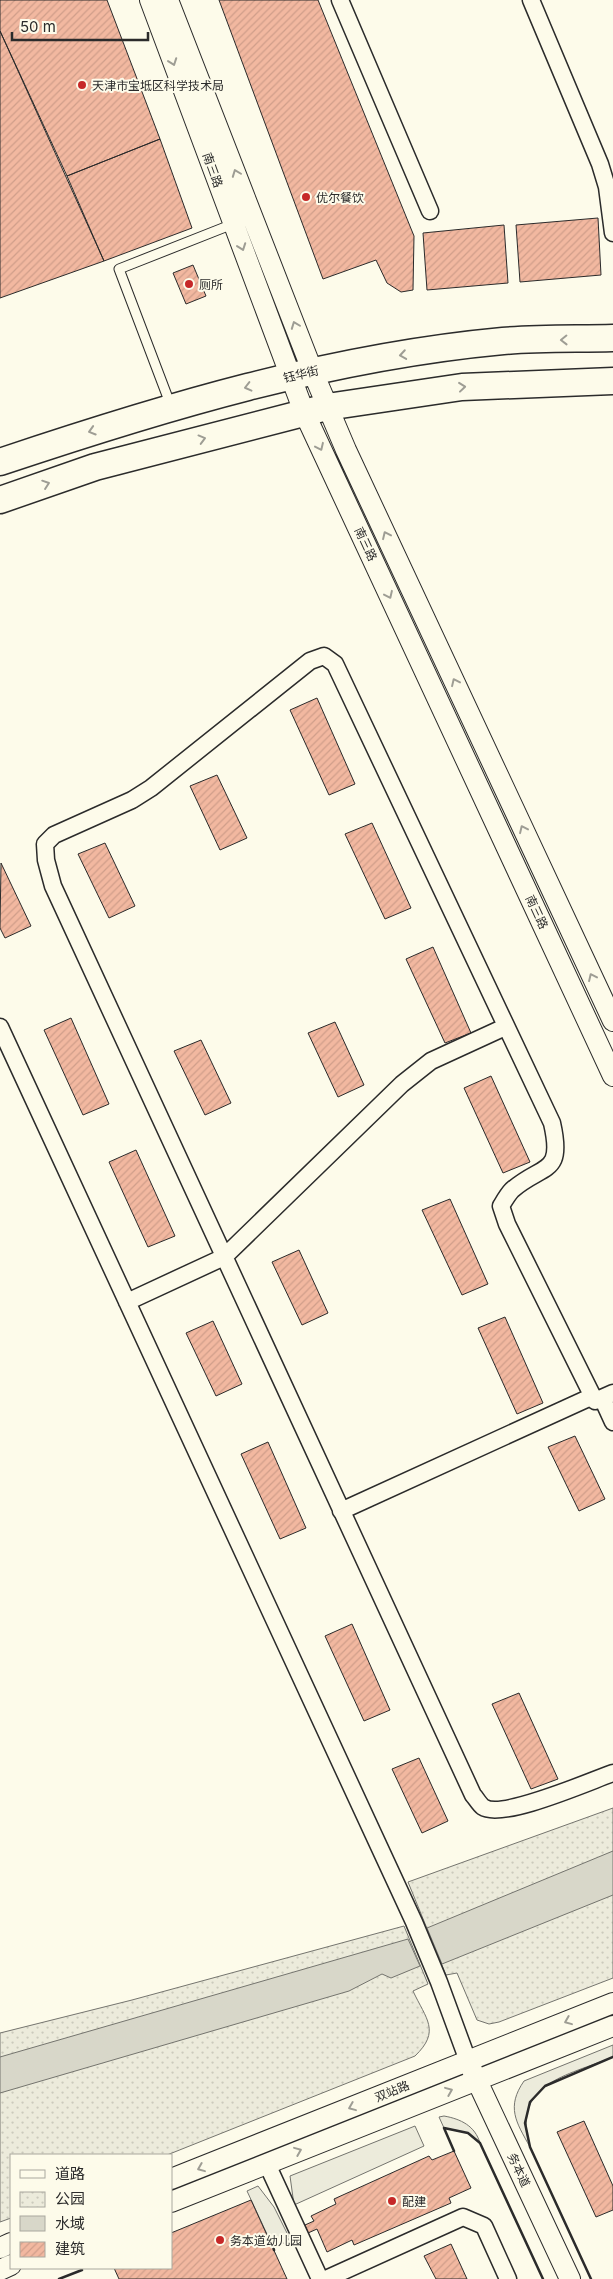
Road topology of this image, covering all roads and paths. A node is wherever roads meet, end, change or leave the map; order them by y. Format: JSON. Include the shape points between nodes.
{"nodes":[{"id":1,"x":150,"y":0,"type":"edge"},
{"id":2,"x":168,"y":0,"type":"edge"},
{"id":3,"x":340,"y":0,"type":"edge"},
{"id":4,"x":531,"y":0,"type":"edge"},
{"id":5,"x":430,"y":211,"type":"dead end"},
{"id":6,"x":234,"y":224,"type":"junction"},
{"id":7,"x":613,"y":233,"type":"edge"},
{"id":8,"x":613,"y":338,"type":"edge"},
{"id":9,"x":301,"y":373,"type":"junction"},
{"id":10,"x":613,"y":381,"type":"edge"},
{"id":11,"x":172,"y":407,"type":"junction"},
{"id":12,"x":316,"y":409,"type":"junction"},
{"id":13,"x":0,"y":462,"type":"edge"},
{"id":14,"x":0,"y":500,"type":"edge"},
{"id":15,"x":613,"y":1021,"type":"edge"},
{"id":16,"x":0,"y":1027,"type":"edge"},
{"id":17,"x":505,"y":1027,"type":"junction"},
{"id":18,"x":613,"y":1076,"type":"edge"},
{"id":19,"x":224,"y":1256,"type":"junction"},
{"id":20,"x":127,"y":1302,"type":"junction"},
{"id":21,"x":603,"y":1395,"type":"edge"},
{"id":22,"x":613,"y":1422,"type":"edge"},
{"id":23,"x":341,"y":1511,"type":"junction"},
{"id":24,"x":613,"y":1772,"type":"edge"},
{"id":25,"x":613,"y":2003,"type":"edge"},
{"id":26,"x":613,"y":2026,"type":"edge"},
{"id":27,"x":468,"y":2061,"type":"junction"},
{"id":28,"x":477,"y":2080,"type":"junction"},
{"id":29,"x":267,"y":2164,"type":"junction"},
{"id":30,"x":172,"y":2180,"type":"edge"},
{"id":31,"x":172,"y":2202,"type":"edge"},
{"id":32,"x":320,"y":2279,"type":"edge"},
{"id":33,"x":326,"y":2279,"type":"edge"},
{"id":34,"x":508,"y":2279,"type":"edge"},
{"id":35,"x":570,"y":2279,"type":"edge"}],
"edges":[{"from":1,"to":6,"type":"street","name":"南三路","one_way":true},
{"from":9,"to":2,"type":"street","name":"南三路","one_way":true},
{"from":3,"to":5,"type":"street"},
{"from":4,"to":7,"type":"street","via":[[600,164],[607,187]]},
{"from":6,"to":9,"type":"street","name":"南三路","one_way":true},
{"from":6,"to":11,"type":"lane","via":[[119,269]]},
{"from":8,"to":9,"type":"main road","name":"钰华街","one_way":true,"via":[[506,341],[461,346]]},
{"from":9,"to":11,"type":"main road","name":"钰华街","one_way":true},
{"from":9,"to":12,"type":"street","name":"南三路"},
{"from":12,"to":10,"type":"main road","one_way":true,"via":[[462,386]]},
{"from":11,"to":13,"type":"main road","name":"钰华街","one_way":true},
{"from":14,"to":12,"type":"main road","one_way":true,"via":[[95,467]]},
{"from":15,"to":12,"type":"street","name":"南三路","one_way":true},
{"from":12,"to":18,"type":"street","name":"南三路","one_way":true},
{"from":16,"to":20,"type":"street"},
{"from":17,"to":19,"type":"street","via":[[431,1061],[402,1084]]},
{"from":17,"to":19,"type":"street","via":[[335,664],[324,656],[310,661],[151,788],[132,800],[54,835],[45,844],[53,886]]},
{"from":17,"to":21,"type":"street","via":[[552,1123],[557,1144],[555,1157],[548,1169],[511,1191],[501,1206],[507,1224]]},
{"from":19,"to":20,"type":"street"},
{"from":19,"to":23,"type":"street"},
{"from":20,"to":27,"type":"street","via":[[414,1922]]},
{"from":21,"to":22,"type":"street"},
{"from":21,"to":23,"type":"street"},
{"from":23,"to":24,"type":"street","via":[[473,1795],[483,1807],[496,1810],[515,1808]]},
{"from":25,"to":27,"type":"street","name":"双站路","one_way":true},
{"from":26,"to":28,"type":"street","name":"双站路"},
{"from":27,"to":28,"type":"street","name":"务本道"},
{"from":27,"to":30,"type":"street","name":"双站路","one_way":true},
{"from":29,"to":28,"type":"street","name":"双站路","one_way":true},
{"from":28,"to":35,"type":"street","name":"务本道"},
{"from":29,"to":31,"type":"street","name":"双站路"},
{"from":29,"to":32,"type":"street"},
{"from":33,"to":34,"type":"street","via":[[463,2216],[484,2226]]}]}
